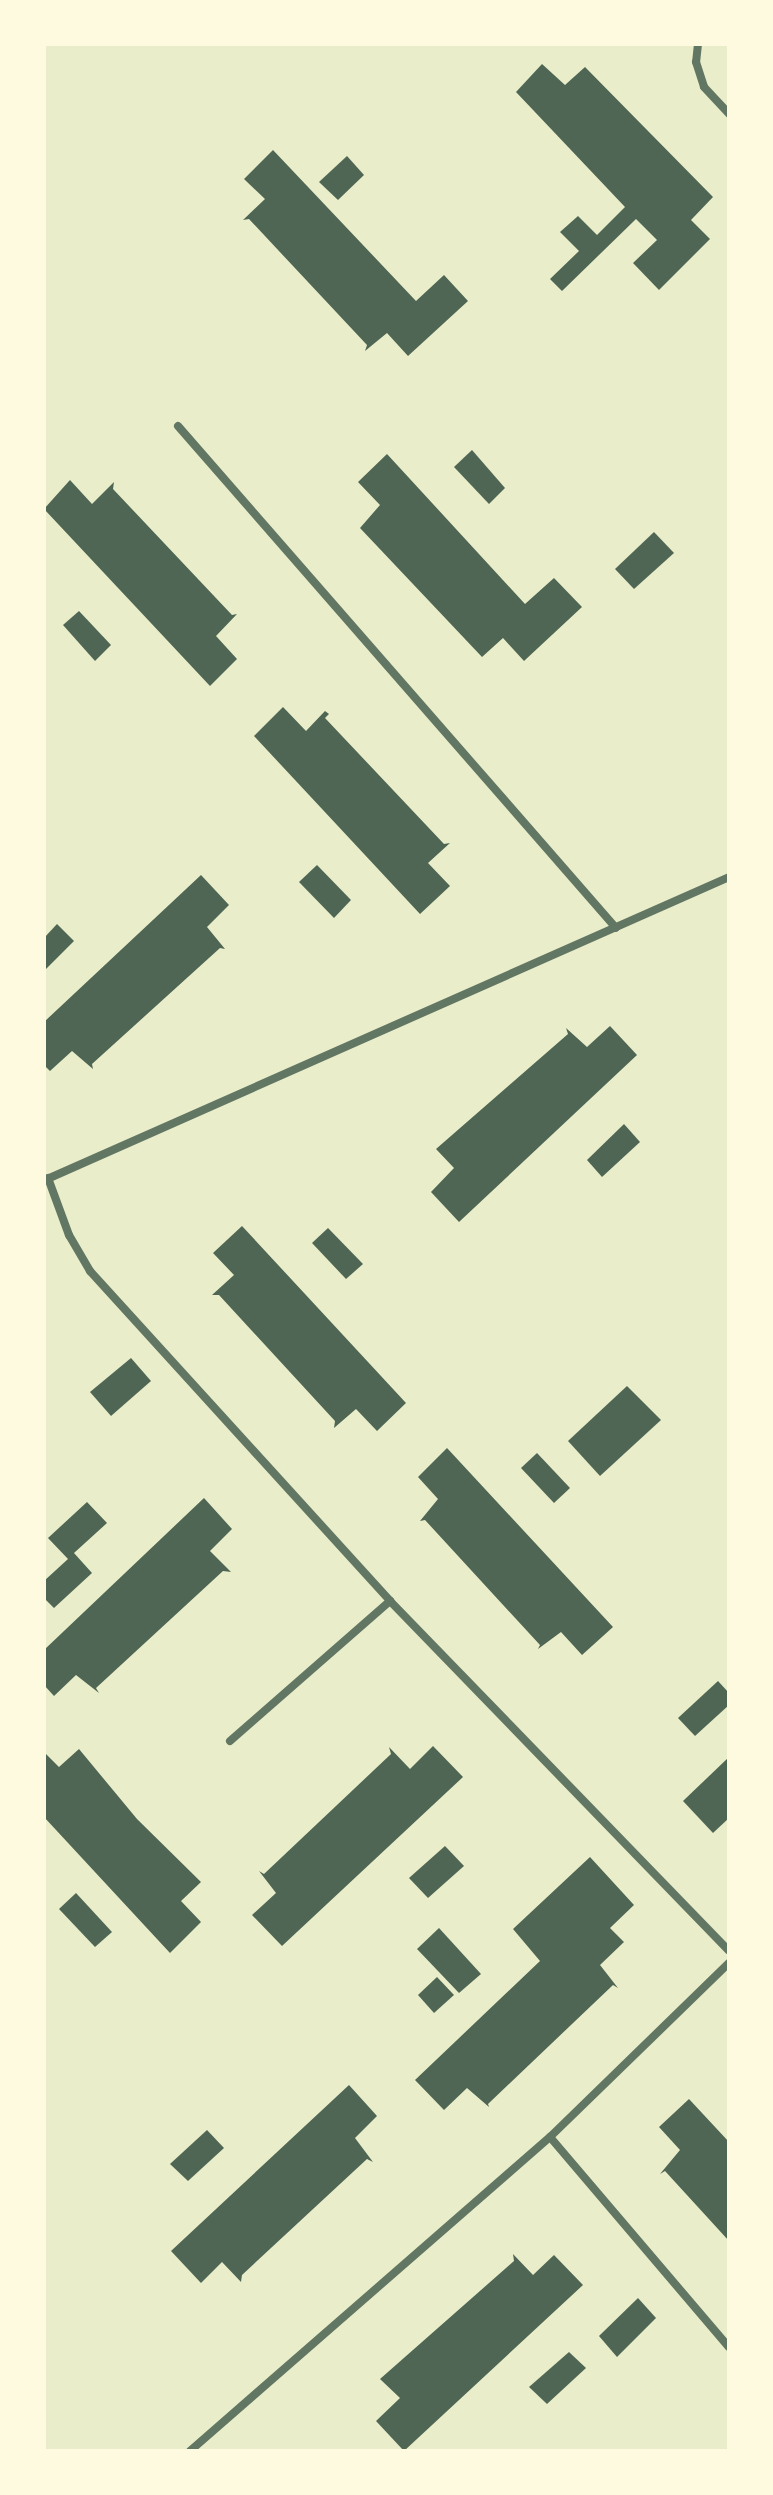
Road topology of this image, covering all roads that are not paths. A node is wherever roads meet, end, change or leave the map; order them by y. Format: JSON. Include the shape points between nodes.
{"nodes":[{"id":1,"x":698,"y":44,"type":"edge"},
{"id":2,"x":729,"y":114,"type":"edge"},
{"id":3,"x":178,"y":426,"type":"dead end"},
{"id":4,"x":729,"y":877,"type":"edge"},
{"id":5,"x":616,"y":928,"type":"junction"},
{"id":6,"x":46,"y":1179,"type":"edge"},
{"id":7,"x":390,"y":1601,"type":"junction"},
{"id":8,"x":230,"y":1741,"type":"dead end"},
{"id":9,"x":729,"y":1951,"type":"edge"},
{"id":10,"x":729,"y":1963,"type":"edge"},
{"id":11,"x":550,"y":2137,"type":"junction"},
{"id":12,"x":729,"y":2347,"type":"edge"},
{"id":13,"x":190,"y":2451,"type":"edge"}],
"edges":[{"from":1,"to":2,"type":"street","via":[[696,62],[704,87]]},
{"from":3,"to":5,"type":"street"},
{"from":4,"to":5,"type":"street"},
{"from":5,"to":6,"type":"street"},
{"from":6,"to":7,"type":"street","via":[[90,1271]]},
{"from":7,"to":8,"type":"street"},
{"from":7,"to":9,"type":"street"},
{"from":10,"to":11,"type":"street"},
{"from":11,"to":12,"type":"street"},
{"from":11,"to":13,"type":"street"}]}
